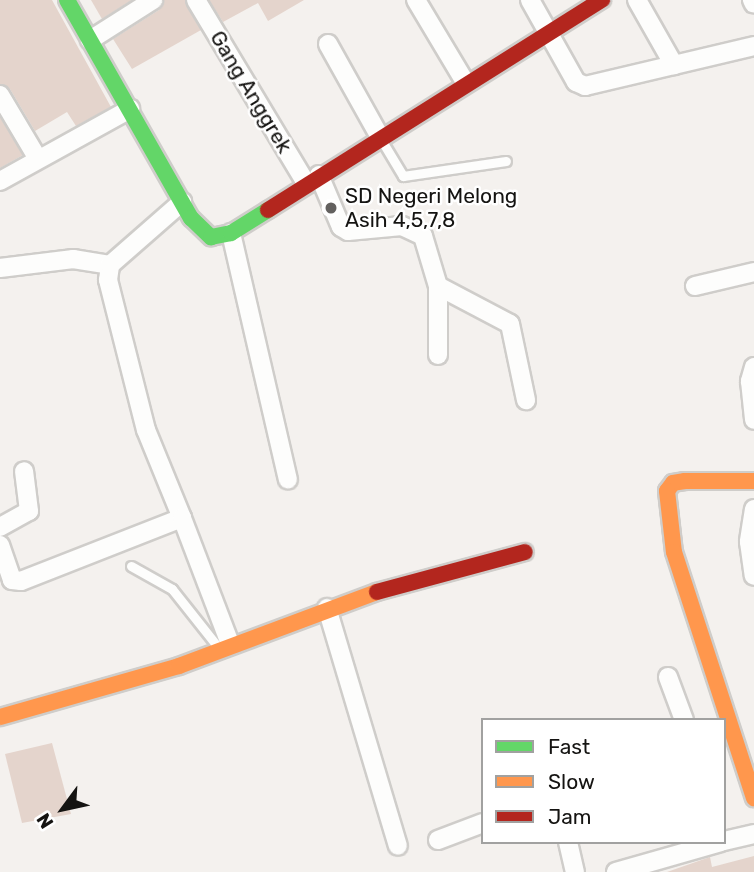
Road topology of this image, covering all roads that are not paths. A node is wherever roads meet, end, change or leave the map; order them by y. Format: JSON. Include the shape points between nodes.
{"nodes":[{"id":1,"x":67,"y":0,"type":"edge"},
{"id":2,"x":153,"y":0,"type":"edge"},
{"id":3,"x":196,"y":0,"type":"edge"},
{"id":4,"x":416,"y":0,"type":"edge"},
{"id":5,"x":530,"y":0,"type":"edge"},
{"id":6,"x":602,"y":0,"type":"edge"},
{"id":7,"x":637,"y":0,"type":"edge"},
{"id":8,"x":550,"y":33,"type":"junction"},
{"id":9,"x":90,"y":40,"type":"junction"},
{"id":10,"x":328,"y":44,"type":"dead end"},
{"id":11,"x":754,"y":46,"type":"edge"},
{"id":12,"x":674,"y":65,"type":"junction"},
{"id":13,"x":465,"y":82,"type":"junction"},
{"id":14,"x":0,"y":95,"type":"edge"},
{"id":15,"x":130,"y":109,"type":"junction"},
{"id":16,"x":380,"y":137,"type":"junction"},
{"id":17,"x":38,"y":159,"type":"junction"},
{"id":18,"x":506,"y":161,"type":"dead end"},
{"id":19,"x":313,"y":179,"type":"junction"},
{"id":20,"x":0,"y":181,"type":"edge"},
{"id":21,"x":182,"y":202,"type":"junction"},
{"id":22,"x":231,"y":233,"type":"junction"},
{"id":23,"x":110,"y":265,"type":"junction"},
{"id":24,"x":0,"y":268,"type":"edge"},
{"id":25,"x":754,"y":272,"type":"edge"},
{"id":26,"x":438,"y":286,"type":"junction"},
{"id":27,"x":695,"y":286,"type":"dead end"},
{"id":28,"x":438,"y":355,"type":"dead end"},
{"id":29,"x":754,"y":367,"type":"edge"},
{"id":30,"x":526,"y":400,"type":"dead end"},
{"id":31,"x":754,"y":420,"type":"edge"},
{"id":32,"x":24,"y":471,"type":"dead end"},
{"id":33,"x":288,"y":479,"type":"dead end"},
{"id":34,"x":754,"y":481,"type":"edge"},
{"id":35,"x":754,"y":509,"type":"edge"},
{"id":36,"x":182,"y":517,"type":"junction"},
{"id":37,"x":0,"y":527,"type":"edge"},
{"id":38,"x":0,"y":545,"type":"edge"},
{"id":39,"x":525,"y":552,"type":"dead end"},
{"id":40,"x":131,"y":566,"type":"dead end"},
{"id":41,"x":754,"y":576,"type":"edge"},
{"id":42,"x":327,"y":608,"type":"junction"},
{"id":43,"x":224,"y":646,"type":"junction"},
{"id":44,"x":668,"y":677,"type":"dead end"},
{"id":45,"x":0,"y":717,"type":"edge"},
{"id":46,"x":683,"y":718,"type":"edge"},
{"id":47,"x":754,"y":798,"type":"edge"},
{"id":48,"x":481,"y":824,"type":"edge"},
{"id":49,"x":754,"y":834,"type":"edge"},
{"id":50,"x":438,"y":840,"type":"dead end"},
{"id":51,"x":726,"y":841,"type":"edge"},
{"id":52,"x":568,"y":844,"type":"edge"},
{"id":53,"x":715,"y":844,"type":"edge"},
{"id":54,"x":398,"y":846,"type":"dead end"},
{"id":55,"x":637,"y":870,"type":"edge"},
{"id":56,"x":575,"y":872,"type":"edge"},
{"id":57,"x":616,"y":872,"type":"edge"}],
"edges":[{"from":1,"to":9,"type":"street"},
{"from":2,"to":9,"type":"street"},
{"from":3,"to":19,"type":"street","name":"Gang Anggrek"},
{"from":4,"to":13,"type":"street"},
{"from":5,"to":8,"type":"street"},
{"from":6,"to":8,"type":"street"},
{"from":7,"to":12,"type":"street"},
{"from":8,"to":12,"type":"street","via":[[580,85]]},
{"from":8,"to":13,"type":"street"},
{"from":9,"to":15,"type":"street"},
{"from":10,"to":16,"type":"street"},
{"from":11,"to":12,"type":"street"},
{"from":13,"to":16,"type":"street"},
{"from":14,"to":17,"type":"street"},
{"from":15,"to":17,"type":"street"},
{"from":15,"to":21,"type":"street"},
{"from":16,"to":18,"type":"lane","via":[[403,176]]},
{"from":16,"to":19,"type":"street"},
{"from":17,"to":20,"type":"street"},
{"from":19,"to":22,"type":"street"},
{"from":19,"to":26,"type":"street","name":"Gang Anggrek","via":[[341,227],[348,231],[402,226],[423,236]]},
{"from":21,"to":22,"type":"street","via":[[204,233],[211,237]]},
{"from":21,"to":23,"type":"street"},
{"from":22,"to":33,"type":"street"},
{"from":23,"to":24,"type":"street","via":[[73,259]]},
{"from":23,"to":36,"type":"street","via":[[108,280],[146,430]]},
{"from":25,"to":27,"type":"street"},
{"from":26,"to":28,"type":"street"},
{"from":26,"to":30,"type":"street","via":[[510,324]]},
{"from":29,"to":31,"type":"street","via":[[750,381]]},
{"from":32,"to":37,"type":"street","via":[[29,511]]},
{"from":34,"to":47,"type":"street","via":[[685,481],[667,491],[674,552]]},
{"from":35,"to":41,"type":"street","via":[[748,542]]},
{"from":36,"to":38,"type":"street","via":[[21,581],[12,580]]},
{"from":36,"to":43,"type":"street"},
{"from":39,"to":42,"type":"street","via":[[465,565]]},
{"from":40,"to":43,"type":"lane","via":[[172,589]]},
{"from":42,"to":43,"type":"street"},
{"from":42,"to":54,"type":"street"},
{"from":43,"to":45,"type":"street","via":[[178,666]]},
{"from":44,"to":46,"type":"street"},
{"from":48,"to":50,"type":"street"},
{"from":49,"to":51,"type":"street"},
{"from":52,"to":56,"type":"street"},
{"from":53,"to":55,"type":"street"},
{"from":55,"to":57,"type":"street"}]}
